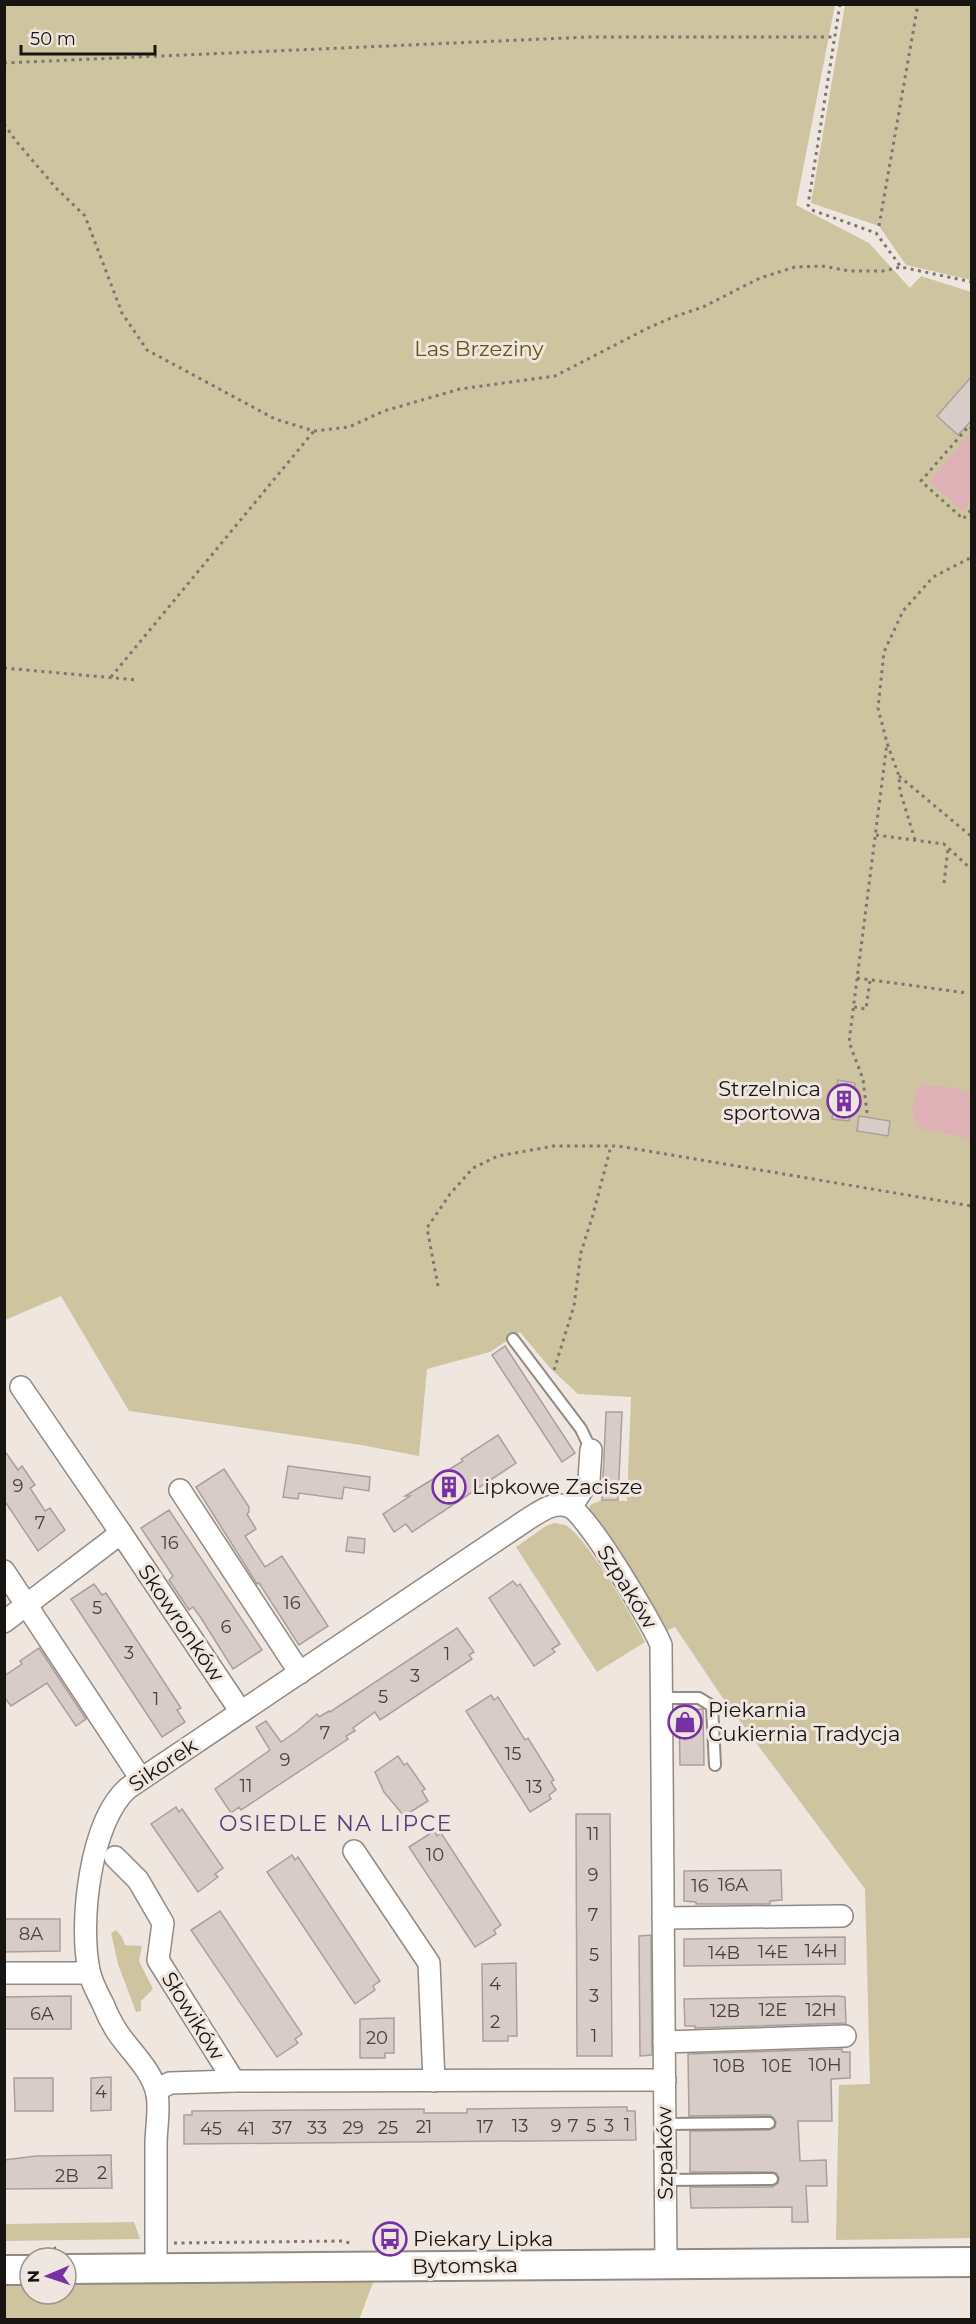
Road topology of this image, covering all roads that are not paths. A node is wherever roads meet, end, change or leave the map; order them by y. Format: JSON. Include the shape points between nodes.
{"nodes":[{"id":1,"x":513,"y":1339,"type":"dead end"},
{"id":2,"x":21,"y":1387,"type":"dead end"},
{"id":3,"x":591,"y":1450,"type":"joint"},
{"id":4,"x":180,"y":1490,"type":"dead end"},
{"id":5,"x":572,"y":1507,"type":"junction"},
{"id":6,"x":121,"y":1533,"type":"junction"},
{"id":7,"x":4,"y":1571,"type":"edge"},
{"id":8,"x":26,"y":1605,"type":"junction"},
{"id":9,"x":4,"y":1622,"type":"edge"},
{"id":10,"x":300,"y":1673,"type":"junction"},
{"id":11,"x":662,"y":1698,"type":"junction"},
{"id":12,"x":240,"y":1712,"type":"junction"},
{"id":13,"x":715,"y":1765,"type":"dead end"},
{"id":14,"x":141,"y":1779,"type":"junction"},
{"id":15,"x":354,"y":1851,"type":"dead end"},
{"id":16,"x":115,"y":1857,"type":"dead end"},
{"id":17,"x":842,"y":1916,"type":"dead end"},
{"id":18,"x":663,"y":1918,"type":"junction"},
{"id":19,"x":4,"y":1973,"type":"edge"},
{"id":20,"x":89,"y":1973,"type":"junction"},
{"id":21,"x":845,"y":2036,"type":"dead end"},
{"id":22,"x":664,"y":2042,"type":"junction"},
{"id":23,"x":664,"y":2080,"type":"junction"},
{"id":24,"x":234,"y":2081,"type":"junction"},
{"id":25,"x":434,"y":2081,"type":"junction"},
{"id":26,"x":157,"y":2094,"type":"junction"},
{"id":27,"x":769,"y":2123,"type":"dead end"},
{"id":28,"x":665,"y":2124,"type":"junction"},
{"id":29,"x":772,"y":2179,"type":"dead end"},
{"id":30,"x":666,"y":2180,"type":"junction"},
{"id":31,"x":972,"y":2262,"type":"edge"},
{"id":32,"x":666,"y":2264,"type":"junction"},
{"id":33,"x":156,"y":2268,"type":"junction"},
{"id":34,"x":78,"y":2269,"type":"edge"}],
"edges":[{"from":1,"to":3,"type":"lane","via":[[581,1429]]},
{"from":2,"to":6,"type":"street","name":"Skowronków"},
{"from":3,"to":5,"type":"street","via":[[589,1480]]},
{"from":4,"to":10,"type":"street"},
{"from":5,"to":10,"type":"street","name":"Sikorek","via":[[552,1505],[528,1519]]},
{"from":5,"to":11,"type":"street","name":"Szpaków","via":[[586,1521],[656,1633],[661,1645]]},
{"from":6,"to":8,"type":"street"},
{"from":6,"to":12,"type":"street","name":"Skowronków"},
{"from":7,"to":8,"type":"street"},
{"from":8,"to":9,"type":"street"},
{"from":8,"to":14,"type":"street"},
{"from":10,"to":12,"type":"street","name":"Sikorek"},
{"from":11,"to":13,"type":"lane","via":[[699,1698],[712,1706]]},
{"from":11,"to":18,"type":"street","name":"Szpaków"},
{"from":12,"to":14,"type":"street","name":"Sikorek"},
{"from":14,"to":20,"type":"street","name":"Sikorek","via":[[119,1796],[100,1834],[88,1893]]},
{"from":15,"to":25,"type":"street","via":[[429,1963]]},
{"from":16,"to":24,"type":"street","name":"Słowików","via":[[138,1880],[163,1923],[158,1960]]},
{"from":17,"to":18,"type":"street"},
{"from":18,"to":22,"type":"street","name":"Szpaków"},
{"from":19,"to":20,"type":"street"},
{"from":20,"to":26,"type":"street","name":"Sikorek","via":[[117,2032],[143,2066]]},
{"from":21,"to":22,"type":"street"},
{"from":22,"to":23,"type":"street","name":"Szpaków"},
{"from":23,"to":25,"type":"street","name":"Słowików"},
{"from":23,"to":28,"type":"street","name":"Szpaków"},
{"from":24,"to":25,"type":"street","name":"Słowików"},
{"from":24,"to":26,"type":"street","name":"Słowików","via":[[170,2083]]},
{"from":26,"to":33,"type":"street","name":"Sikorek"},
{"from":27,"to":28,"type":"lane"},
{"from":28,"to":30,"type":"street","name":"Szpaków"},
{"from":29,"to":30,"type":"lane"},
{"from":30,"to":32,"type":"street","name":"Szpaków"},
{"from":31,"to":32,"type":"street","name":"Bytomska"},
{"from":32,"to":33,"type":"street","name":"Bytomska"},
{"from":33,"to":34,"type":"street","name":"Bytomska"}]}
